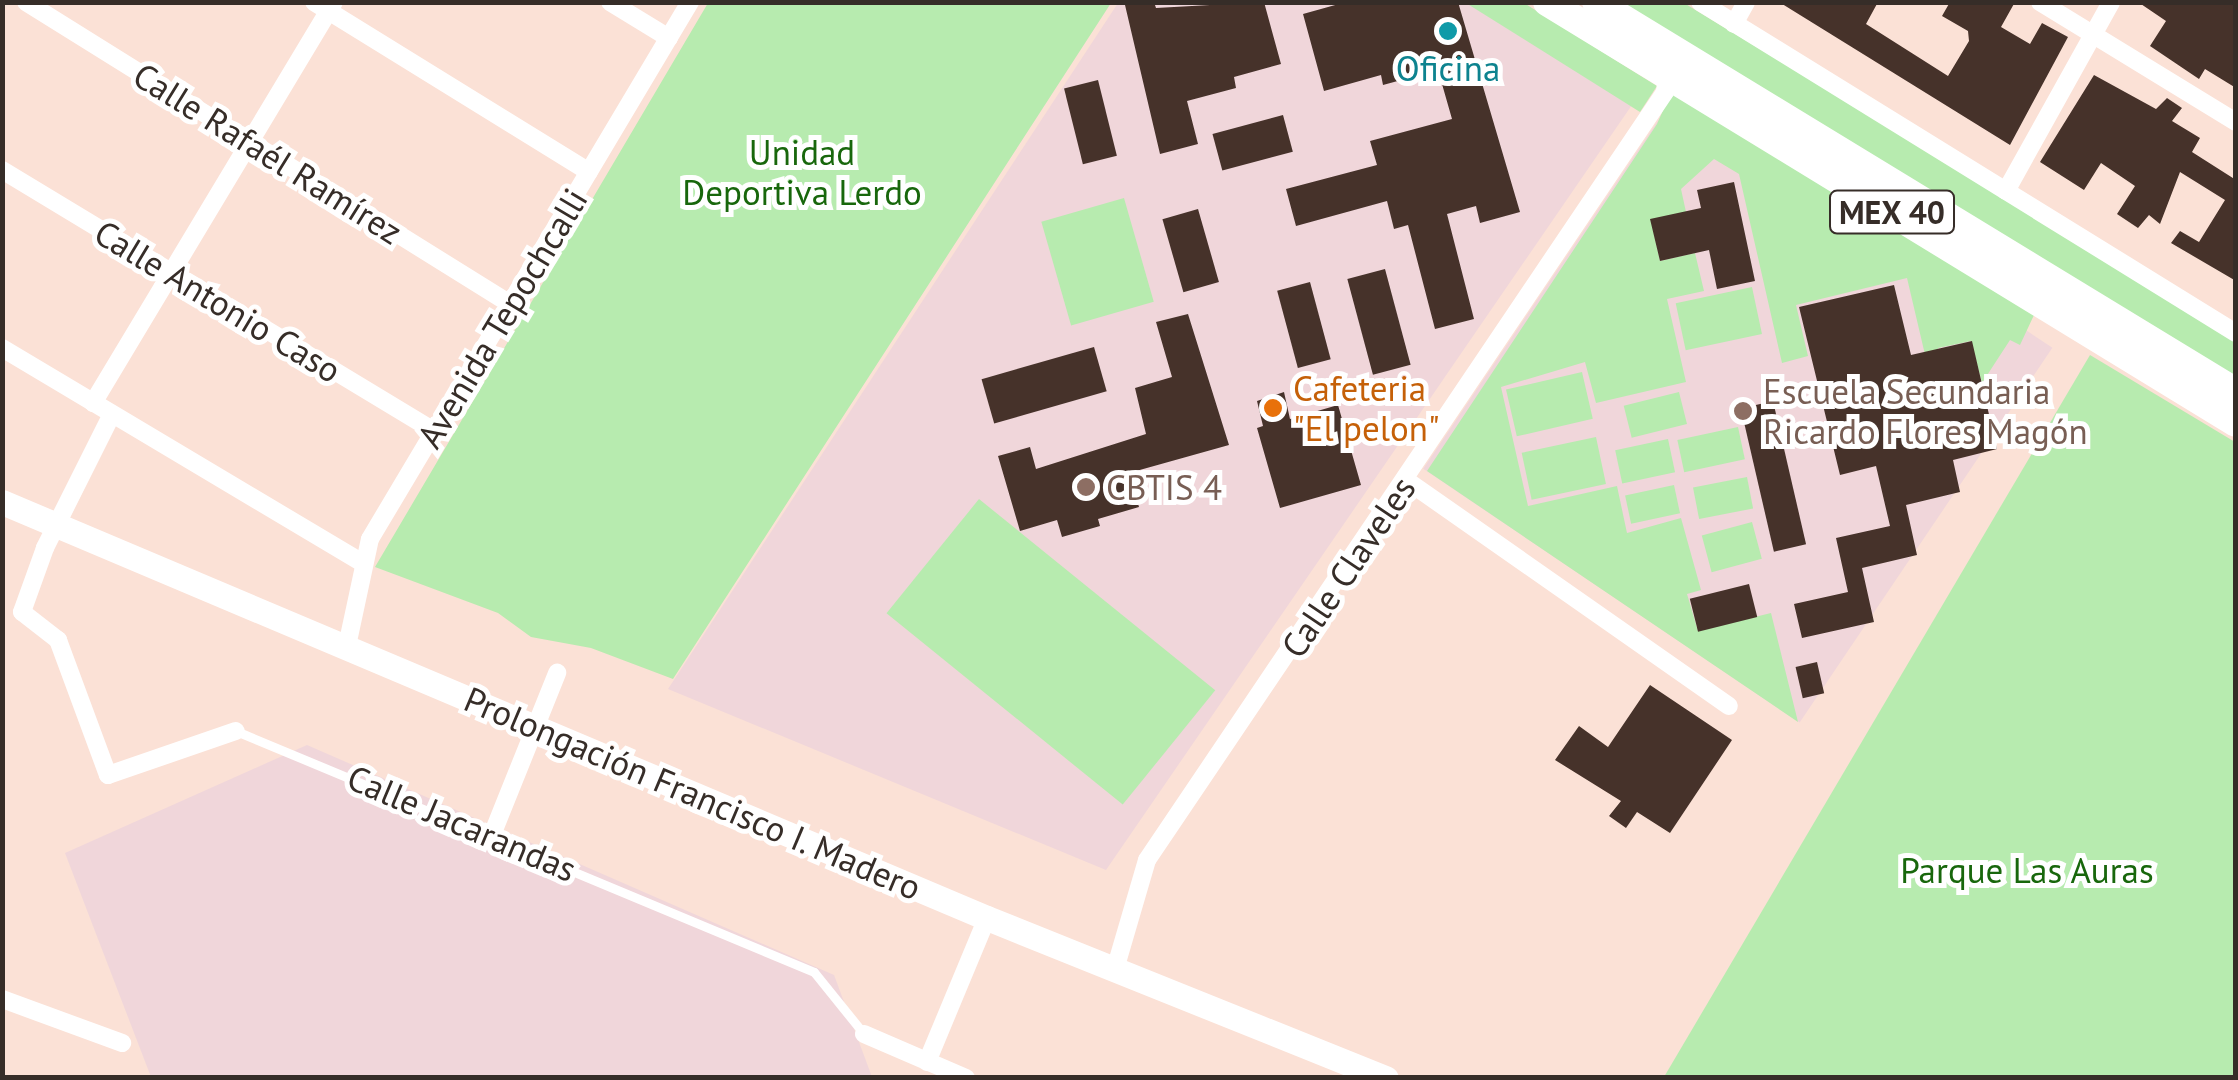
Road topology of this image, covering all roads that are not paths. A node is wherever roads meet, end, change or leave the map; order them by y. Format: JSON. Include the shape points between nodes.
{"nodes":[{"id":1,"x":26,"y":2,"type":"edge"},
{"id":2,"x":610,"y":2,"type":"edge"},
{"id":3,"x":690,"y":2,"type":"edge"},
{"id":4,"x":1547,"y":2,"type":"edge"},
{"id":5,"x":1596,"y":2,"type":"edge"},
{"id":6,"x":1700,"y":2,"type":"edge"},
{"id":7,"x":1746,"y":2,"type":"edge"},
{"id":8,"x":2040,"y":2,"type":"edge"},
{"id":9,"x":2110,"y":2,"type":"edge"},
{"id":10,"x":326,"y":5,"type":"edge"},
{"id":11,"x":1734,"y":24,"type":"junction"},
{"id":12,"x":2093,"y":35,"type":"junction"},
{"id":13,"x":668,"y":38,"type":"junction"},
{"id":14,"x":1668,"y":76,"type":"junction"},
{"id":15,"x":2236,"y":122,"type":"edge"},
{"id":16,"x":250,"y":142,"type":"junction"},
{"id":17,"x":2,"y":170,"type":"edge"},
{"id":18,"x":588,"y":172,"type":"junction"},
{"id":19,"x":2006,"y":192,"type":"junction"},
{"id":20,"x":171,"y":274,"type":"junction"},
{"id":21,"x":510,"y":304,"type":"junction"},
{"id":22,"x":2236,"y":333,"type":"edge"},
{"id":23,"x":2,"y":348,"type":"edge"},
{"id":24,"x":2236,"y":392,"type":"edge"},
{"id":25,"x":93,"y":402,"type":"junction"},
{"id":26,"x":112,"y":414,"type":"junction"},
{"id":27,"x":2236,"y":423,"type":"edge"},
{"id":28,"x":434,"y":431,"type":"junction"},
{"id":29,"x":1406,"y":480,"type":"junction"},
{"id":30,"x":2,"y":502,"type":"edge"},
{"id":31,"x":56,"y":525,"type":"junction"},
{"id":32,"x":362,"y":563,"type":"junction"},
{"id":33,"x":347,"y":646,"type":"junction"},
{"id":34,"x":558,"y":674,"type":"dead end"},
{"id":35,"x":1729,"y":706,"type":"dead end"},
{"id":36,"x":536,"y":726,"type":"junction"},
{"id":37,"x":236,"y":731,"type":"joint"},
{"id":38,"x":492,"y":836,"type":"junction"},
{"id":39,"x":987,"y":918,"type":"junction"},
{"id":40,"x":1116,"y":966,"type":"junction"},
{"id":41,"x":2,"y":999,"type":"edge"},
{"id":42,"x":864,"y":1034,"type":"joint"},
{"id":43,"x":122,"y":1043,"type":"dead end"},
{"id":44,"x":927,"y":1062,"type":"junction"},
{"id":45,"x":966,"y":1078,"type":"edge"},
{"id":46,"x":1386,"y":1078,"type":"edge"}],
"edges":[{"from":1,"to":16,"type":"street","name":"Calle Rafaél Ramírez"},
{"from":2,"to":13,"type":"street"},
{"from":3,"to":13,"type":"street","name":"Avenida Tepochcalli"},
{"from":4,"to":14,"type":"main road","number":"MEX 40"},
{"from":5,"to":24,"type":"main road","number":"MEX 40"},
{"from":6,"to":11,"type":"street"},
{"from":7,"to":11,"type":"street"},
{"from":8,"to":12,"type":"street"},
{"from":9,"to":12,"type":"street"},
{"from":10,"to":16,"type":"street"},
{"from":10,"to":18,"type":"street"},
{"from":11,"to":19,"type":"street"},
{"from":12,"to":15,"type":"street"},
{"from":12,"to":19,"type":"street"},
{"from":13,"to":18,"type":"street","name":"Avenida Tepochcalli"},
{"from":14,"to":27,"type":"main road","number":"MEX 40"},
{"from":14,"to":29,"type":"street","name":"Calle Claveles","via":[[1666,92]]},
{"from":16,"to":20,"type":"street"},
{"from":16,"to":21,"type":"street","name":"Calle Rafaél Ramírez"},
{"from":17,"to":20,"type":"street","name":"Calle Antonio Caso"},
{"from":18,"to":21,"type":"street","name":"Avenida Tepochcalli"},
{"from":19,"to":22,"type":"street"},
{"from":20,"to":25,"type":"street"},
{"from":20,"to":28,"type":"street","name":"Calle Antonio Caso"},
{"from":21,"to":28,"type":"street","name":"Avenida Tepochcalli"},
{"from":23,"to":25,"type":"street"},
{"from":25,"to":26,"type":"street"},
{"from":26,"to":31,"type":"street"},
{"from":26,"to":32,"type":"street"},
{"from":28,"to":32,"type":"street","name":"Avenida Tepochcalli"},
{"from":29,"to":35,"type":"street"},
{"from":29,"to":40,"type":"street","name":"Calle Claveles","via":[[1148,860]]},
{"from":30,"to":31,"type":"main road","name":"Prolongación Francisco I. Madero"},
{"from":31,"to":33,"type":"main road","name":"Prolongación Francisco I. Madero"},
{"from":31,"to":37,"type":"street","name":"Calle Jacarandas","via":[[22,612],[58,640],[108,775]]},
{"from":32,"to":33,"type":"street","name":"Avenida Tepochcalli"},
{"from":33,"to":36,"type":"main road","name":"Prolongación Francisco I. Madero"},
{"from":34,"to":36,"type":"street"},
{"from":36,"to":38,"type":"street"},
{"from":36,"to":39,"type":"main road","name":"Prolongación Francisco I. Madero"},
{"from":37,"to":38,"type":"lane","name":"Calle Jacarandas"},
{"from":38,"to":42,"type":"lane","name":"Calle Jacarandas","via":[[814,972]]},
{"from":39,"to":40,"type":"main road","name":"Prolongación Francisco I. Madero"},
{"from":39,"to":44,"type":"street"},
{"from":40,"to":46,"type":"main road","name":"Prolongación Francisco I. Madero"},
{"from":41,"to":43,"type":"street"},
{"from":42,"to":44,"type":"street","name":"Calle Jacarandas"},
{"from":44,"to":45,"type":"street","name":"Calle Jacarandas"}]}
